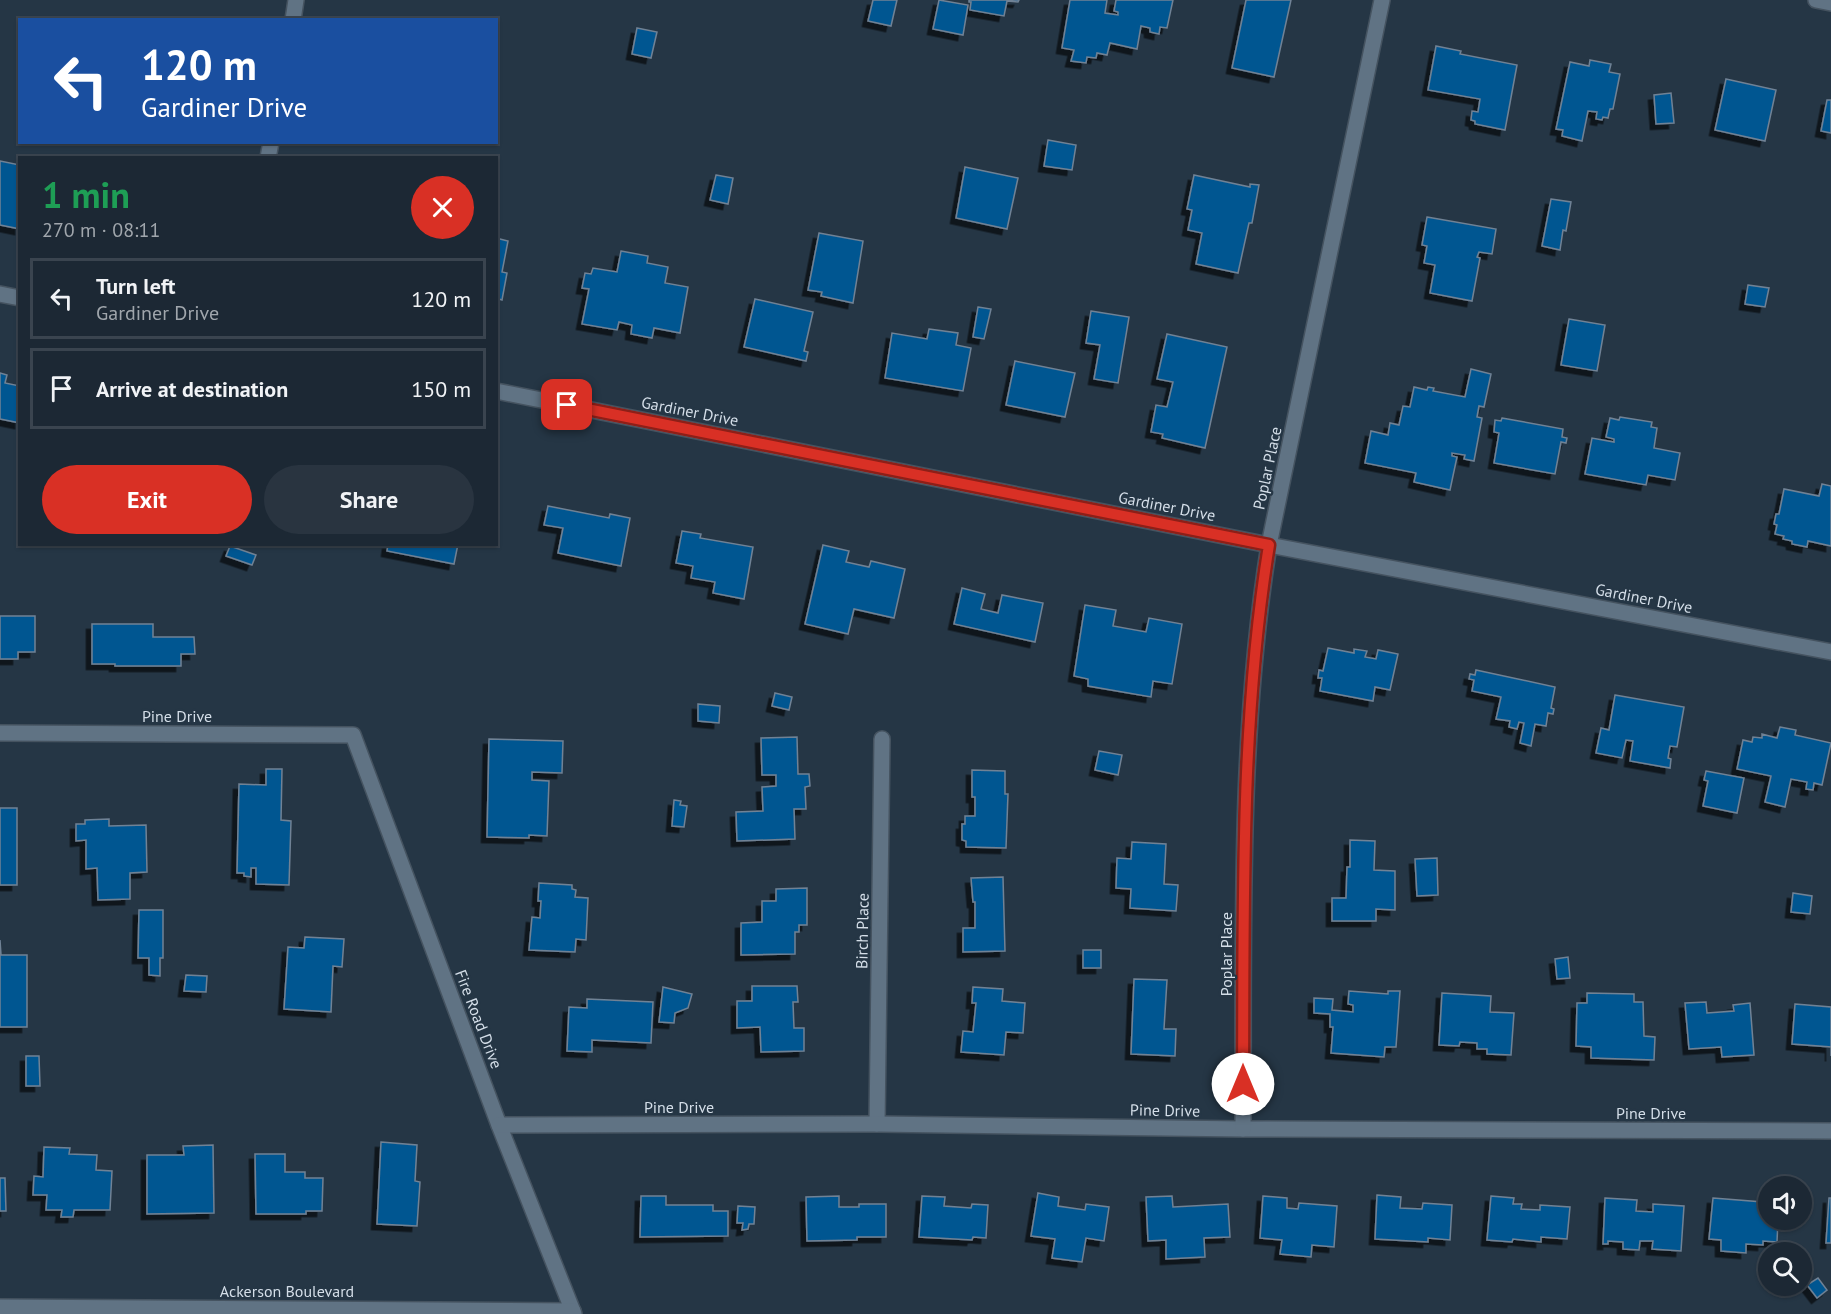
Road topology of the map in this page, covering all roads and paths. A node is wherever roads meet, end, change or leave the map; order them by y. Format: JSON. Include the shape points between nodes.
{"nodes":[{"id":1,"x":296,"y":0,"type":"edge"},
{"id":2,"x":1382,"y":0,"type":"edge"},
{"id":3,"x":1816,"y":0,"type":"edge"},
{"id":4,"x":1831,"y":3,"type":"edge"},
{"id":5,"x":293,"y":18,"type":"edge"},
{"id":6,"x":0,"y":294,"type":"edge"},
{"id":7,"x":18,"y":298,"type":"edge"},
{"id":8,"x":498,"y":391,"type":"edge"},
{"id":9,"x":1269,"y":545,"type":"junction"},
{"id":10,"x":1831,"y":652,"type":"edge"},
{"id":11,"x":0,"y":733,"type":"edge"},
{"id":12,"x":354,"y":735,"type":"joint"},
{"id":13,"x":882,"y":739,"type":"dead end"},
{"id":14,"x":877,"y":1124,"type":"junction"},
{"id":15,"x":499,"y":1125,"type":"junction"},
{"id":16,"x":1243,"y":1129,"type":"junction"},
{"id":17,"x":1831,"y":1131,"type":"edge"},
{"id":18,"x":0,"y":1306,"type":"edge"},
{"id":19,"x":574,"y":1313,"type":"edge"}],
"edges":[{"from":1,"to":5,"type":"street"},
{"from":2,"to":9,"type":"street","name":"Poplar Place"},
{"from":3,"to":4,"type":"street"},
{"from":6,"to":7,"type":"street"},
{"from":8,"to":9,"type":"street","name":"Gardiner Drive"},
{"from":9,"to":10,"type":"street","name":"Gardiner Drive"},
{"from":9,"to":16,"type":"street","name":"Poplar Place","via":[[1258,613],[1245,813]]},
{"from":11,"to":12,"type":"street","name":"Pine Drive"},
{"from":12,"to":15,"type":"street","name":"Fire Road Drive"},
{"from":13,"to":14,"type":"street","name":"Birch Place"},
{"from":14,"to":15,"type":"street","name":"Pine Drive"},
{"from":14,"to":16,"type":"street","name":"Pine Drive"},
{"from":15,"to":19,"type":"street","name":"Fire Road Drive"},
{"from":16,"to":17,"type":"street","name":"Pine Drive"},
{"from":18,"to":19,"type":"street","name":"Ackerson Boulevard"}]}
